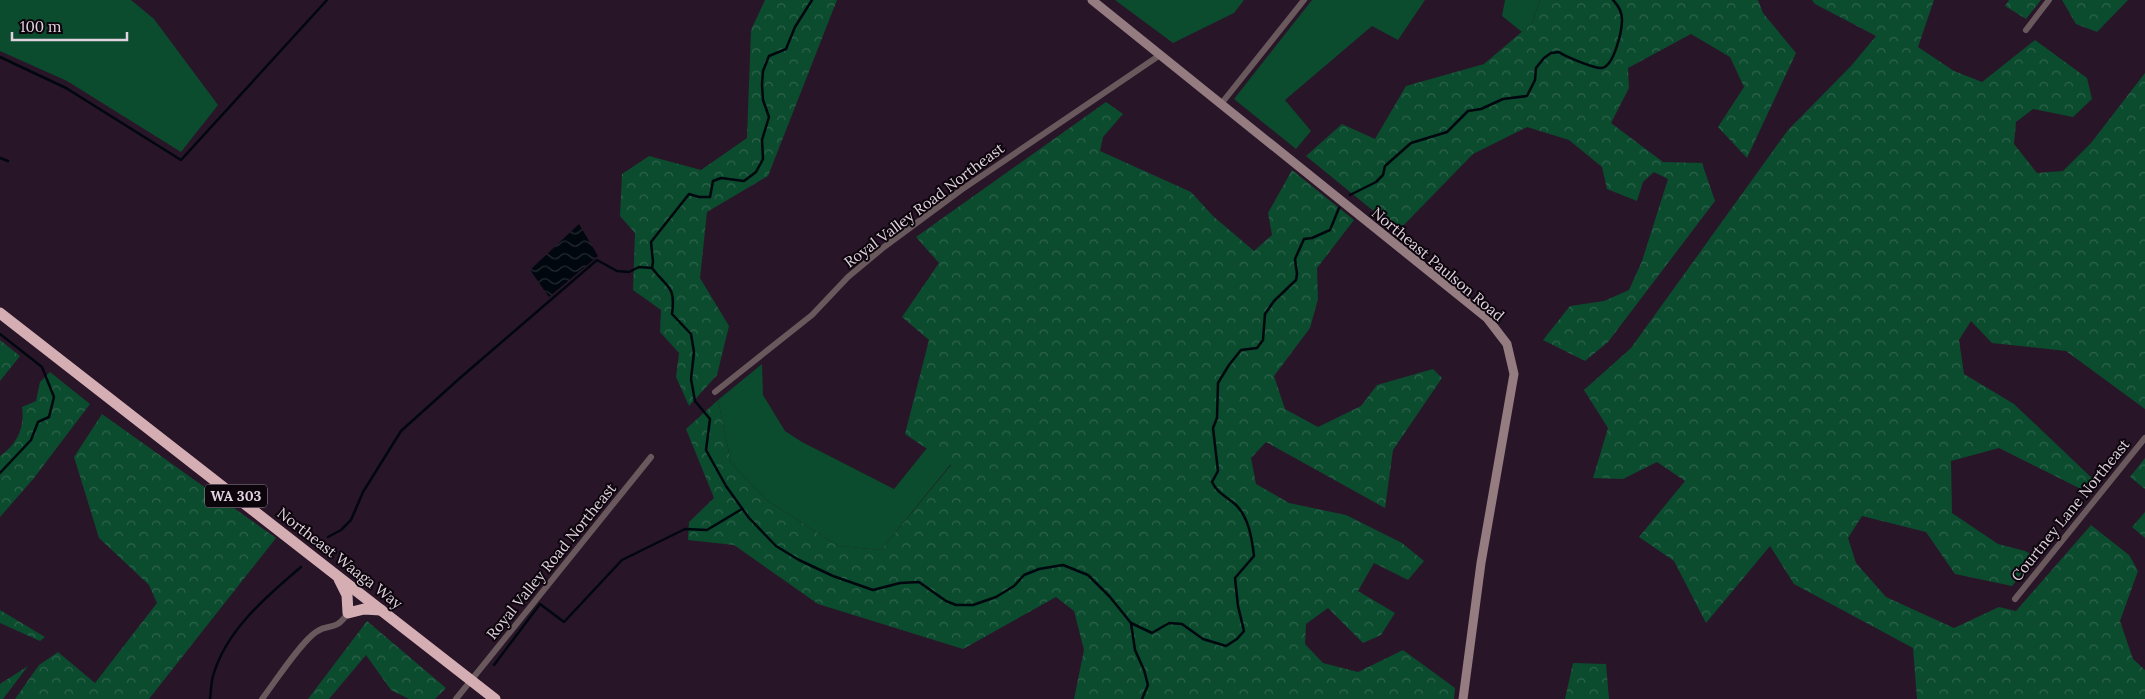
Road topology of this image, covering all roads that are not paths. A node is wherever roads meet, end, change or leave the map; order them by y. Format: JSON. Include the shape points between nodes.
{"nodes":[{"id":1,"x":1092,"y":0,"type":"edge"},
{"id":2,"x":1304,"y":0,"type":"edge"},
{"id":3,"x":2049,"y":0,"type":"edge"},
{"id":4,"x":2026,"y":30,"type":"dead end"},
{"id":5,"x":1160,"y":54,"type":"junction"},
{"id":6,"x":1221,"y":104,"type":"junction"},
{"id":7,"x":0,"y":313,"type":"edge"},
{"id":8,"x":715,"y":392,"type":"dead end"},
{"id":9,"x":2145,"y":438,"type":"edge"},
{"id":10,"x":651,"y":457,"type":"dead end"},
{"id":11,"x":337,"y":576,"type":"junction"},
{"id":12,"x":2015,"y":599,"type":"dead end"},
{"id":13,"x":380,"y":610,"type":"junction"},
{"id":14,"x":348,"y":613,"type":"junction"},
{"id":15,"x":471,"y":680,"type":"junction"},
{"id":16,"x":262,"y":699,"type":"edge"},
{"id":17,"x":456,"y":699,"type":"edge"},
{"id":18,"x":495,"y":699,"type":"edge"},
{"id":19,"x":1463,"y":699,"type":"edge"}],
"edges":[{"from":1,"to":5,"type":"street","name":"Northeast Paulson Road"},
{"from":2,"to":6,"type":"street"},
{"from":3,"to":4,"type":"street"},
{"from":5,"to":6,"type":"street","name":"Northeast Paulson Road"},
{"from":5,"to":8,"type":"street","name":"Royal Valley Road Northeast","via":[[960,190],[879,251],[812,315]]},
{"from":6,"to":19,"type":"street","name":"Northeast Paulson Road","via":[[1487,318],[1507,344],[1514,374],[1481,563]]},
{"from":7,"to":11,"type":"highway","name":"Northeast Waaga Way","number":"WA 303"},
{"from":9,"to":12,"type":"street","name":"Courtney Lane Northeast"},
{"from":10,"to":15,"type":"street","name":"Royal Valley Road Northeast"},
{"from":11,"to":13,"type":"highway","name":"Northeast Waaga Way","number":"WA 303"},
{"from":11,"to":14,"type":"highway","via":[[347,595]]},
{"from":13,"to":14,"type":"highway"},
{"from":13,"to":15,"type":"highway","name":"Northeast Waaga Way","number":"WA 303"},
{"from":14,"to":16,"type":"street","via":[[338,625],[317,632],[305,643]]},
{"from":15,"to":17,"type":"street","name":"Royal Valley Road Northeast"},
{"from":15,"to":18,"type":"highway","name":"Northeast Waaga Way","number":"WA 303"}]}
